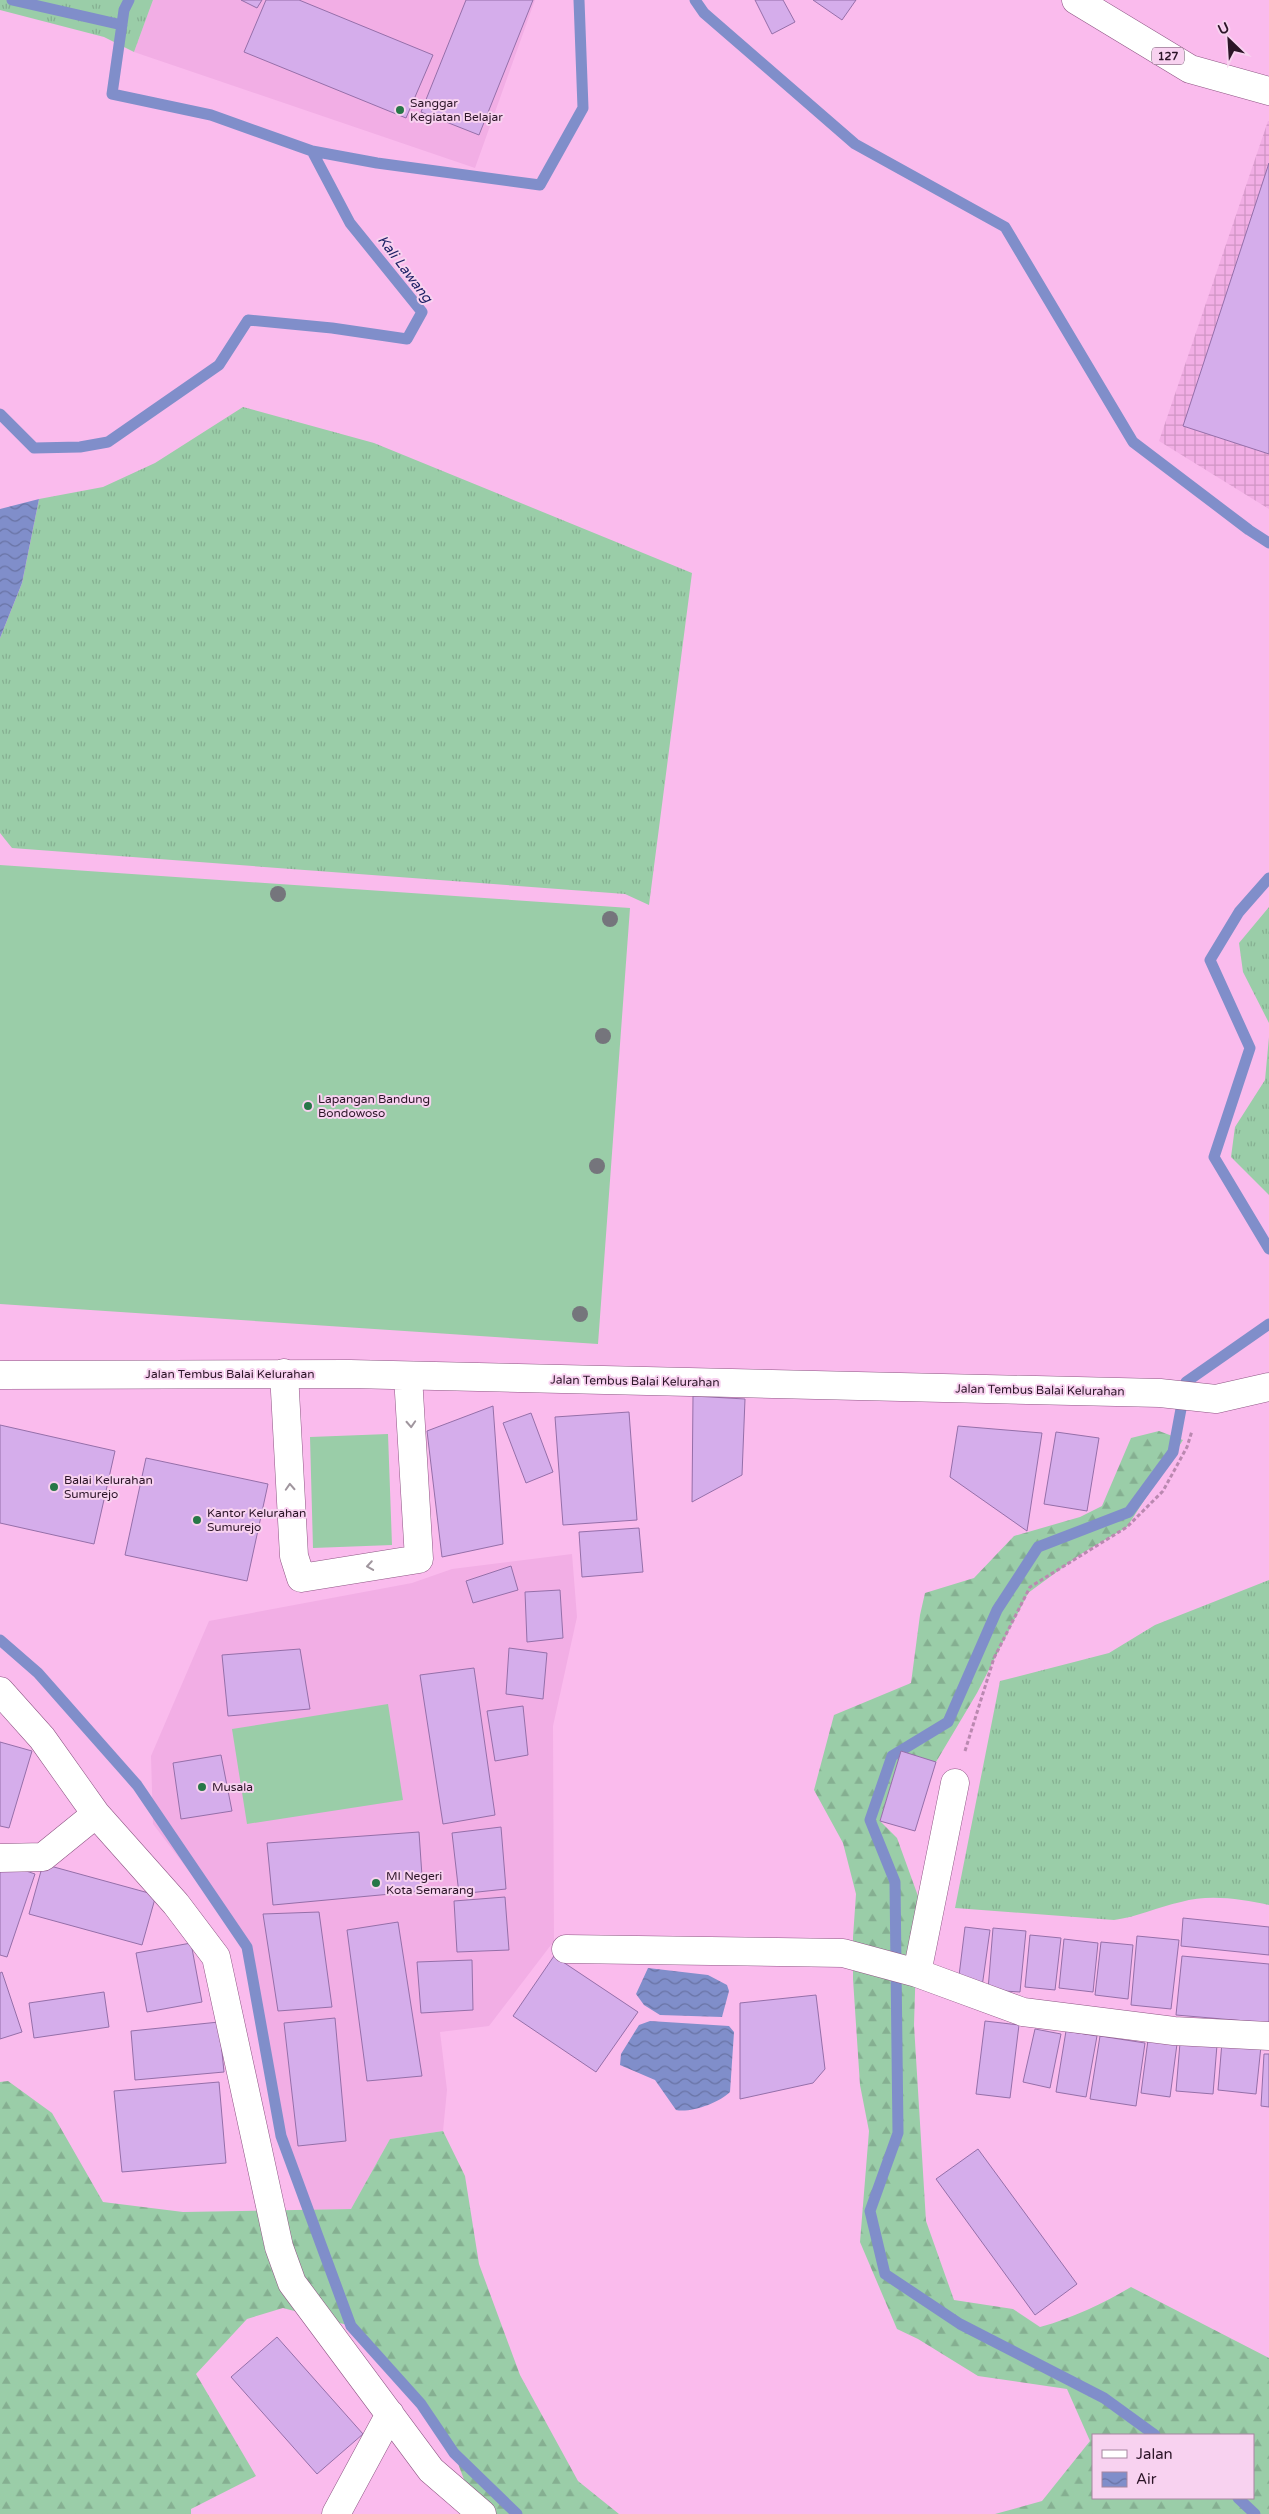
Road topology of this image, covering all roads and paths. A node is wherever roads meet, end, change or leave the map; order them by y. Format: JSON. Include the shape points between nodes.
{"nodes":[{"id":1,"x":1076,"y":0,"type":"edge"},
{"id":2,"x":1269,"y":91,"type":"edge"},
{"id":3,"x":284,"y":1373,"type":"junction"},
{"id":4,"x":0,"y":1375,"type":"edge"},
{"id":5,"x":408,"y":1376,"type":"junction"},
{"id":6,"x":1269,"y":1387,"type":"edge"},
{"id":7,"x":1216,"y":1399,"type":"junction"},
{"id":8,"x":0,"y":1691,"type":"edge"},
{"id":9,"x":955,"y":1783,"type":"joint"},
{"id":10,"x":96,"y":1814,"type":"junction"},
{"id":11,"x":0,"y":1858,"type":"edge"},
{"id":12,"x":566,"y":1950,"type":"dead end"},
{"id":13,"x":917,"y":1973,"type":"junction"},
{"id":14,"x":1269,"y":2036,"type":"edge"},
{"id":15,"x":390,"y":2414,"type":"junction"},
{"id":16,"x":336,"y":2514,"type":"edge"},
{"id":17,"x":482,"y":2514,"type":"edge"}],
"edges":[{"from":1,"to":2,"type":"street","number":"127","via":[[1190,69]]},
{"from":3,"to":4,"type":"street","name":"Jalan Tembus Balai Kelurahan"},
{"from":3,"to":5,"type":"street","name":"Jalan Tembus Balai Kelurahan"},
{"from":5,"to":3,"type":"street","one_way":true,"via":[[418,1559],[300,1578],[294,1556]]},
{"from":5,"to":7,"type":"street","name":"Jalan Tembus Balai Kelurahan","via":[[1160,1393]]},
{"from":6,"to":7,"type":"street","name":"Jalan Tembus Balai Kelurahan"},
{"from":7,"to":9,"type":"path","via":[[1198,1414],[1187,1447],[1163,1491],[1127,1527],[1030,1587],[994,1658]]},
{"from":8,"to":10,"type":"street","via":[[42,1738]]},
{"from":9,"to":13,"type":"street"},
{"from":10,"to":11,"type":"street","via":[[43,1857]]},
{"from":10,"to":15,"type":"street","via":[[176,1904],[216,1957],[279,2247],[292,2283]]},
{"from":12,"to":13,"type":"street","via":[[844,1953]]},
{"from":13,"to":14,"type":"street","via":[[1023,2012],[1174,2031]]},
{"from":15,"to":16,"type":"street"},
{"from":15,"to":17,"type":"street","via":[[430,2470]]}]}
